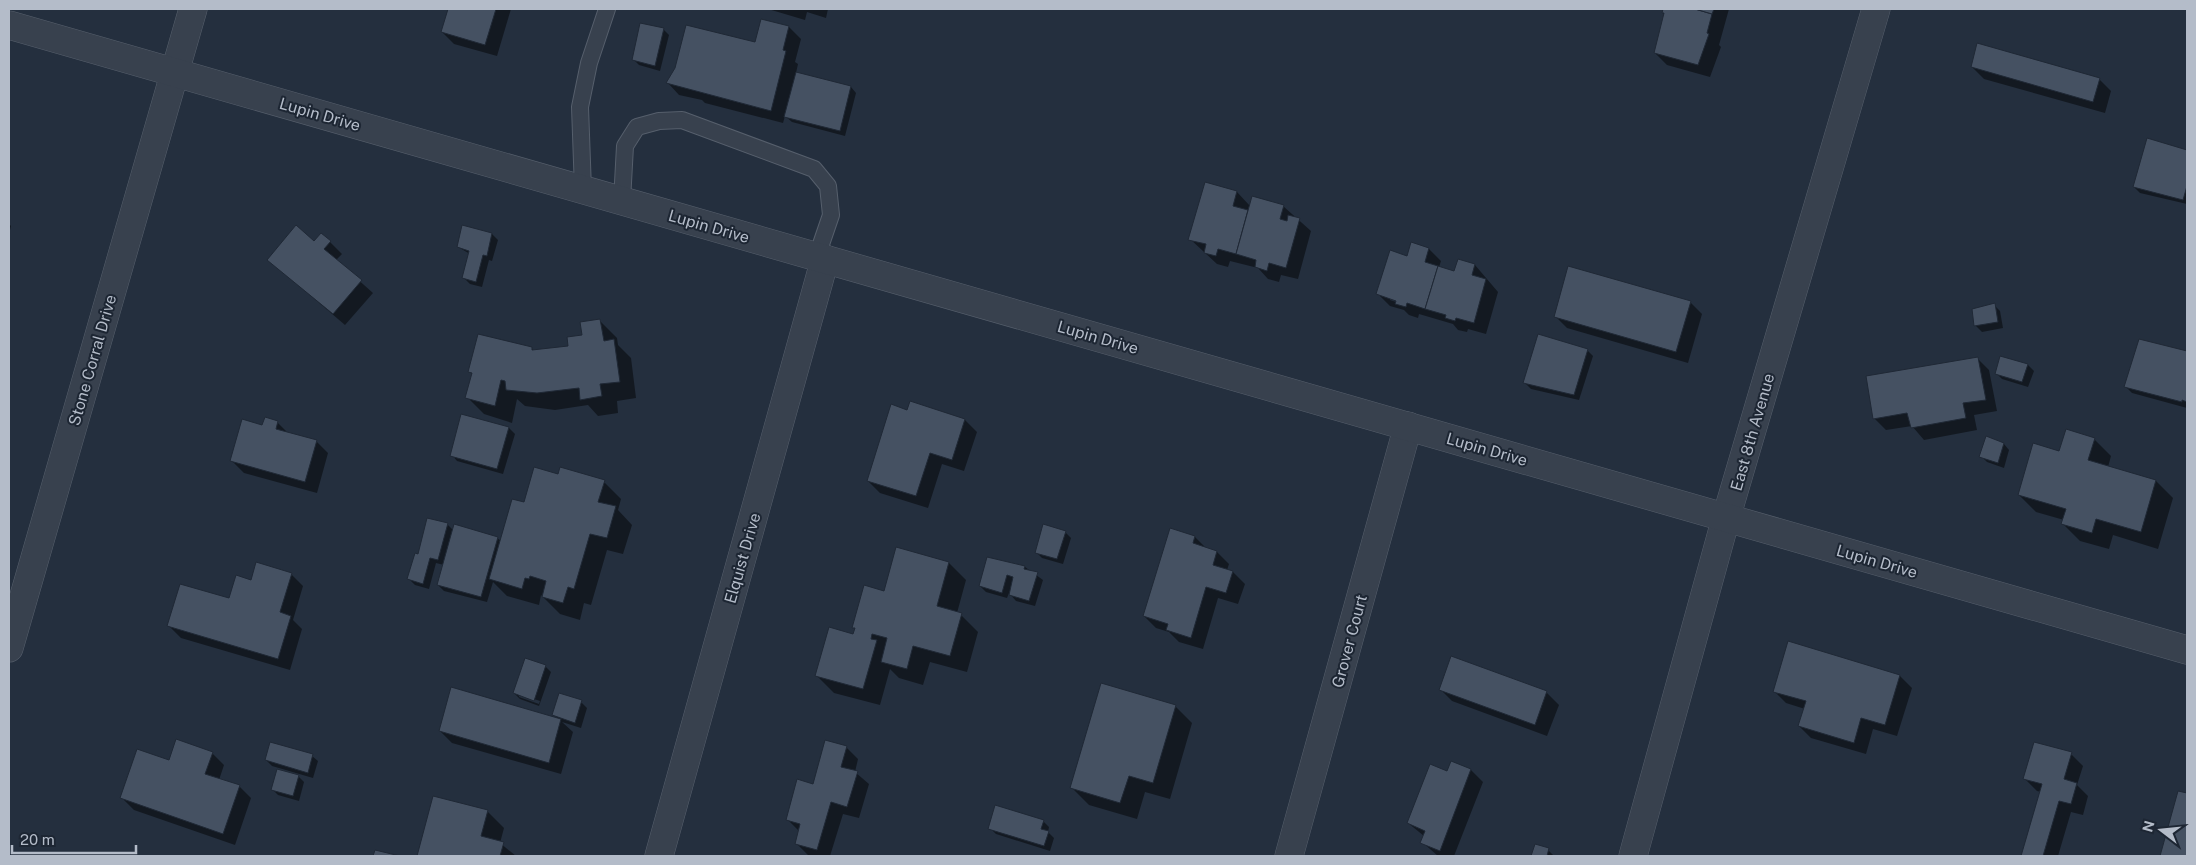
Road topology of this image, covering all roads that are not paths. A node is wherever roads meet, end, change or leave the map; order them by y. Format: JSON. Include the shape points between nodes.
{"nodes":[{"id":1,"x":193,"y":9,"type":"edge"},
{"id":2,"x":608,"y":9,"type":"edge"},
{"id":3,"x":1876,"y":9,"type":"edge"},
{"id":4,"x":9,"y":25,"type":"edge"},
{"id":5,"x":175,"y":72,"type":"junction"},
{"id":6,"x":583,"y":190,"type":"junction"},
{"id":7,"x":622,"y":201,"type":"junction"},
{"id":8,"x":821,"y":258,"type":"junction"},
{"id":9,"x":1408,"y":426,"type":"junction"},
{"id":10,"x":1726,"y":518,"type":"junction"},
{"id":11,"x":9,"y":648,"type":"edge"},
{"id":12,"x":2187,"y":650,"type":"edge"},
{"id":13,"x":659,"y":856,"type":"edge"},
{"id":14,"x":1289,"y":856,"type":"edge"},
{"id":15,"x":1633,"y":856,"type":"edge"}],
"edges":[{"from":1,"to":5,"type":"street","name":"Stone Corral Drive"},
{"from":2,"to":6,"type":"lane","via":[[589,63],[580,107]]},
{"from":3,"to":10,"type":"street","name":"East 8th Avenue"},
{"from":4,"to":5,"type":"street","name":"Lupin Drive"},
{"from":5,"to":6,"type":"street","name":"Lupin Drive"},
{"from":5,"to":11,"type":"street","name":"Stone Corral Drive"},
{"from":6,"to":7,"type":"street","name":"Lupin Drive"},
{"from":7,"to":8,"type":"street","name":"Lupin Drive"},
{"from":7,"to":8,"type":"lane","via":[[625,146],[637,127],[659,121],[682,120],[814,169],[828,186],[831,215]]},
{"from":8,"to":9,"type":"street","name":"Lupin Drive"},
{"from":8,"to":13,"type":"street","name":"Elquist Drive"},
{"from":9,"to":10,"type":"street","name":"Lupin Drive"},
{"from":9,"to":14,"type":"street","name":"Grover Court"},
{"from":10,"to":12,"type":"street","name":"Lupin Drive"},
{"from":10,"to":15,"type":"street","name":"East 8th Avenue"}]}
